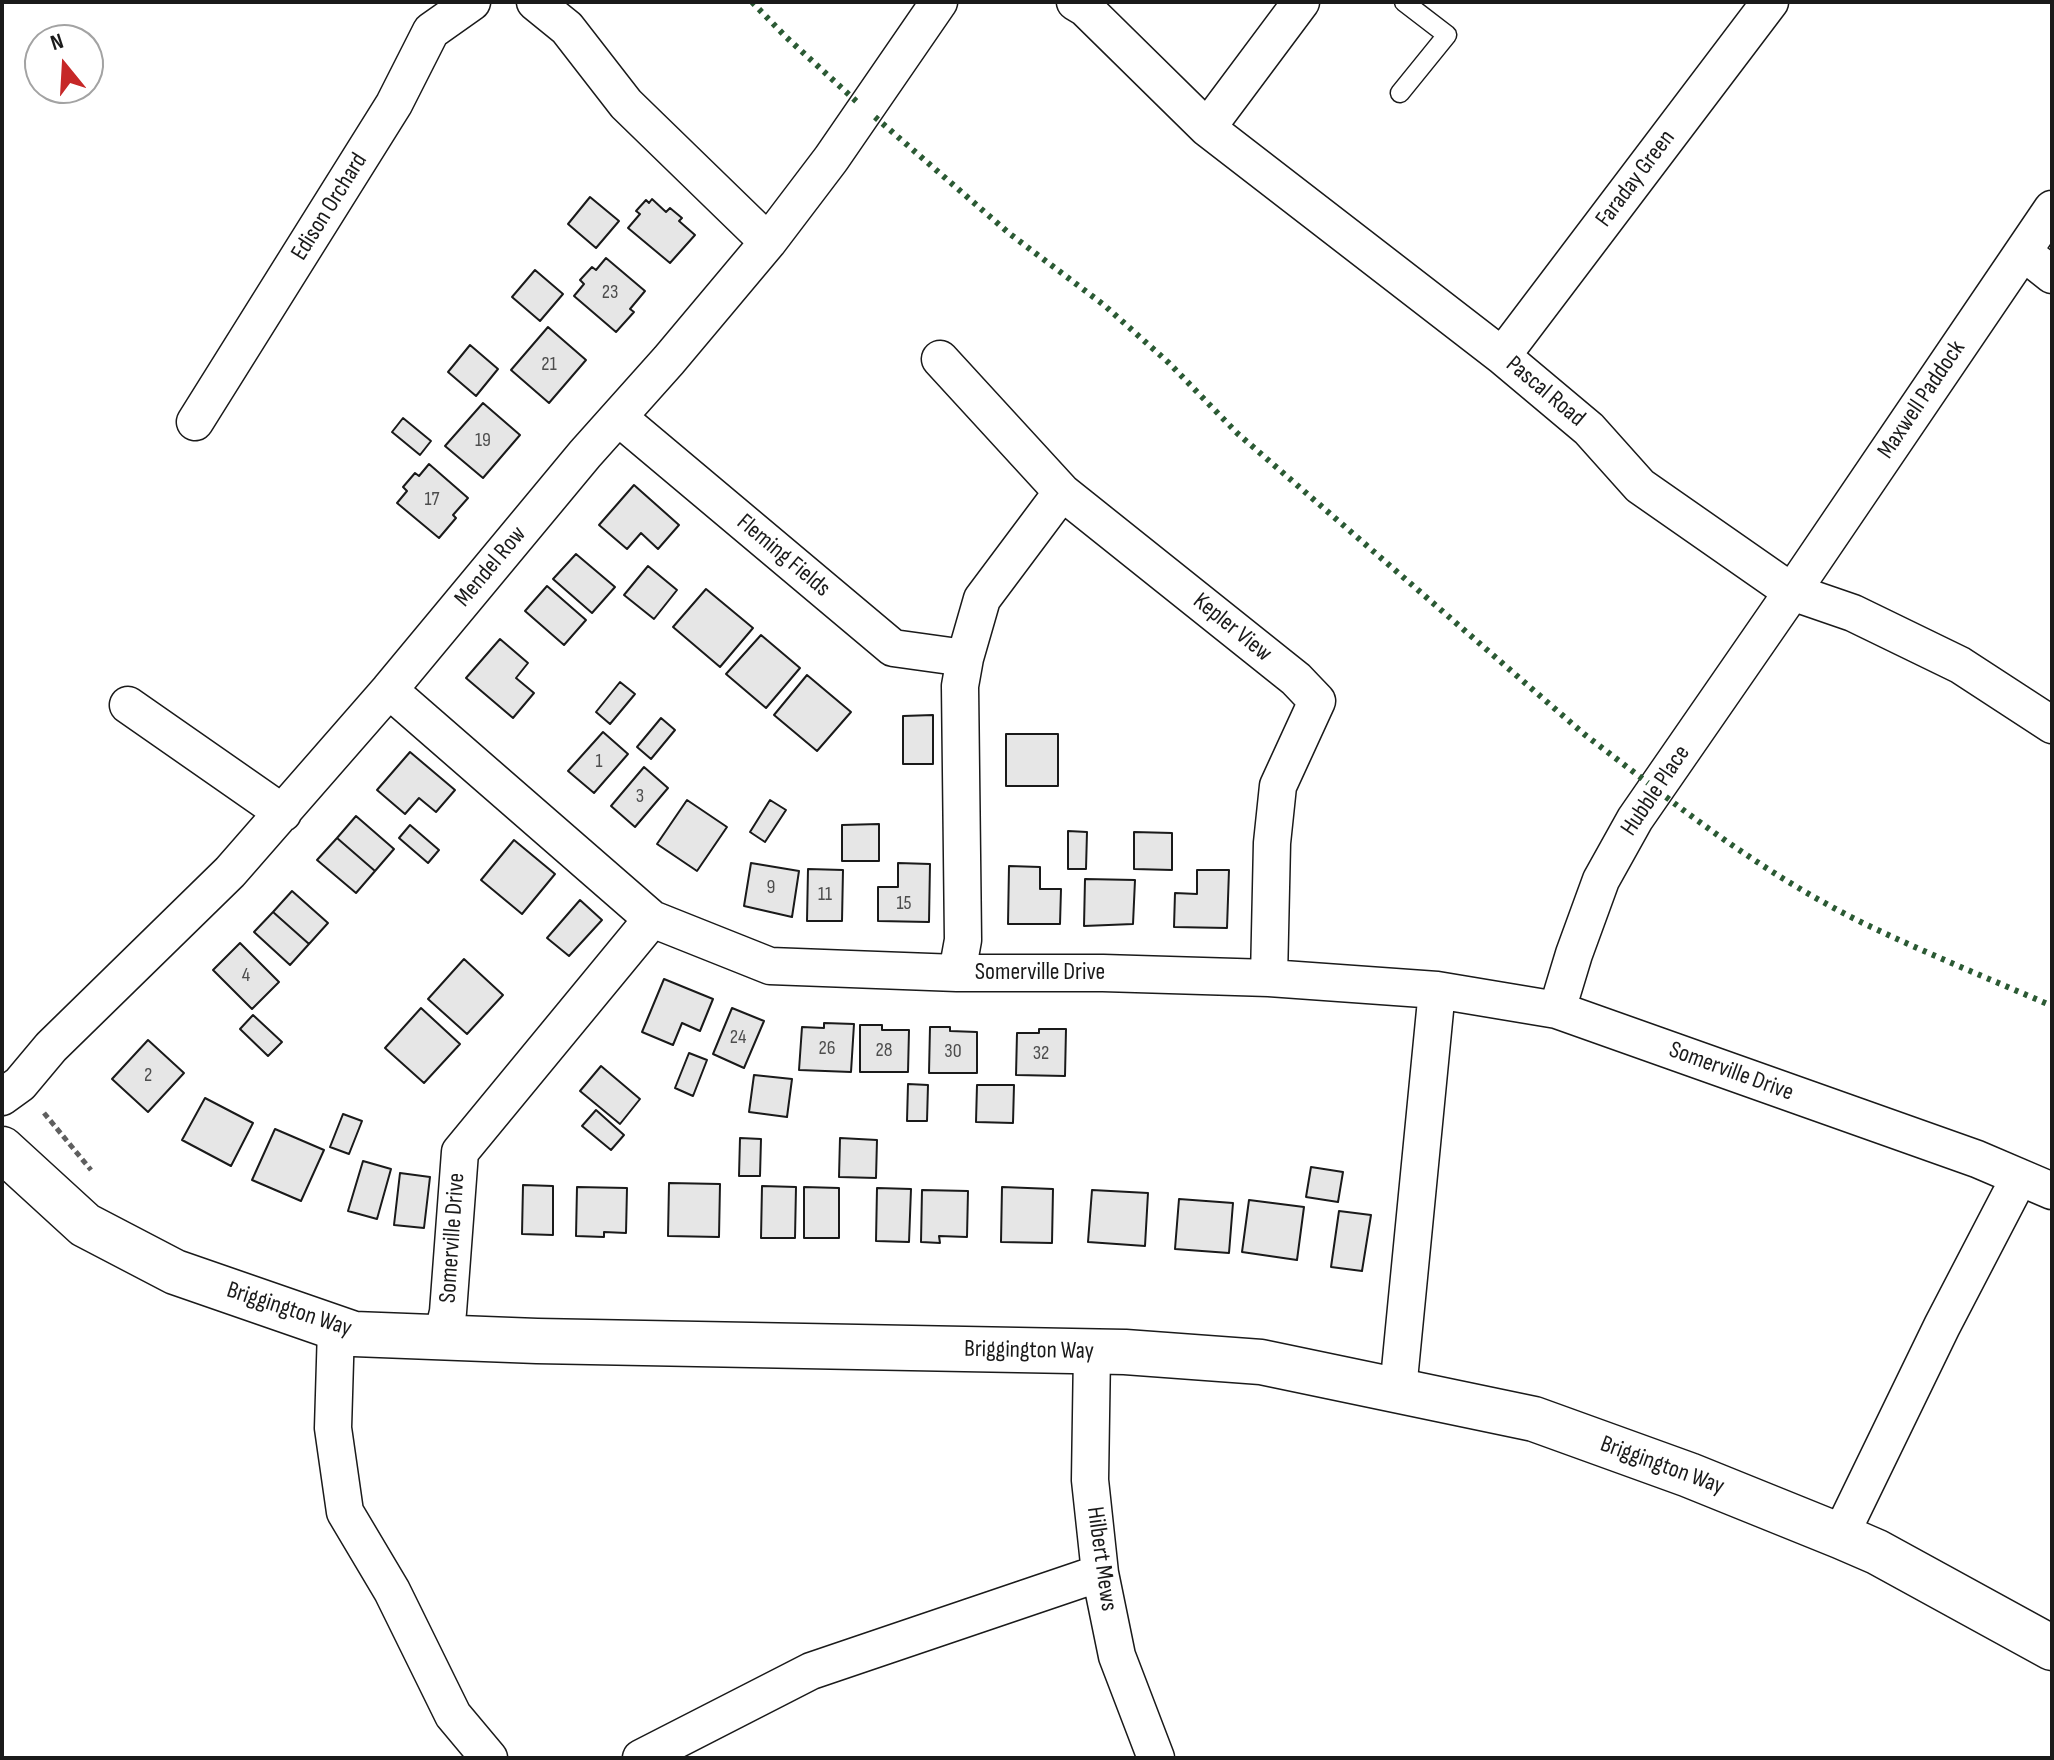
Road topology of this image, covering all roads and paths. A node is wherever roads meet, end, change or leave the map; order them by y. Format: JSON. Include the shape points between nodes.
{"nodes":[{"id":1,"x":472,"y":2,"type":"edge"},
{"id":2,"x":535,"y":2,"type":"edge"},
{"id":3,"x":939,"y":2,"type":"edge"},
{"id":4,"x":1075,"y":2,"type":"edge"},
{"id":5,"x":1301,"y":2,"type":"edge"},
{"id":6,"x":1404,"y":2,"type":"edge"},
{"id":7,"x":1770,"y":2,"type":"edge"},
{"id":8,"x":1400,"y":93,"type":"dead end"},
{"id":9,"x":1207,"y":128,"type":"junction"},
{"id":10,"x":2052,"y":209,"type":"edge"},
{"id":11,"x":768,"y":242,"type":"junction"},
{"id":12,"x":2023,"y":252,"type":"junction"},
{"id":13,"x":2052,"y":275,"type":"edge"},
{"id":14,"x":1502,"y":356,"type":"junction"},
{"id":15,"x":940,"y":359,"type":"dead end"},
{"id":16,"x":618,"y":417,"type":"junction"},
{"id":17,"x":195,"y":422,"type":"dead end"},
{"id":18,"x":1062,"y":492,"type":"junction"},
{"id":19,"x":1792,"y":592,"type":"junction"},
{"id":20,"x":965,"y":658,"type":"junction"},
{"id":21,"x":389,"y":690,"type":"junction"},
{"id":22,"x":128,"y":705,"type":"dead end"},
{"id":23,"x":2052,"y":725,"type":"edge"},
{"id":24,"x":283,"y":813,"type":"junction"},
{"id":25,"x":652,"y":919,"type":"junction"},
{"id":26,"x":957,"y":973,"type":"junction"},
{"id":27,"x":1269,"y":978,"type":"junction"},
{"id":28,"x":1437,"y":990,"type":"junction"},
{"id":29,"x":1557,"y":1010,"type":"junction"},
{"id":30,"x":2,"y":1097,"type":"edge"},
{"id":31,"x":2,"y":1149,"type":"edge"},
{"id":32,"x":2019,"y":1178,"type":"junction"},
{"id":33,"x":2052,"y":1191,"type":"edge"},
{"id":34,"x":336,"y":1328,"type":"junction"},
{"id":35,"x":442,"y":1337,"type":"junction"},
{"id":36,"x":1092,"y":1352,"type":"junction"},
{"id":37,"x":1398,"y":1390,"type":"junction"},
{"id":38,"x":1840,"y":1536,"type":"junction"},
{"id":39,"x":1100,"y":1573,"type":"junction"},
{"id":40,"x":2052,"y":1648,"type":"edge"},
{"id":41,"x":489,"y":1758,"type":"edge"},
{"id":42,"x":641,"y":1758,"type":"edge"},
{"id":43,"x":1156,"y":1758,"type":"edge"}],
"edges":[{"from":1,"to":17,"type":"street","name":"Edison Orchard","via":[[431,31],[394,104]]},
{"from":2,"to":11,"type":"street","via":[[567,28],[626,104]]},
{"from":3,"to":11,"type":"street","name":"Mendel Row"},
{"from":4,"to":9,"type":"street","name":"Pascal Road"},
{"from":5,"to":9,"type":"street"},
{"from":6,"to":8,"type":"lane","via":[[1447,35]]},
{"from":7,"to":14,"type":"street","name":"Faraday Green"},
{"from":9,"to":14,"type":"street","name":"Pascal Road"},
{"from":10,"to":12,"type":"street","name":"Maxwell Paddock"},
{"from":11,"to":16,"type":"street","name":"Mendel Row"},
{"from":12,"to":13,"type":"street"},
{"from":12,"to":19,"type":"street","name":"Maxwell Paddock"},
{"from":14,"to":19,"type":"street","name":"Pascal Road","via":[[1589,429],[1640,486]]},
{"from":15,"to":18,"type":"street","name":"Kepler View"},
{"from":16,"to":20,"type":"street","name":"Fleming Fields","via":[[893,648]]},
{"from":16,"to":21,"type":"street","name":"Mendel Row"},
{"from":18,"to":20,"type":"street","via":[[982,599]]},
{"from":18,"to":27,"type":"street","name":"Kepler View","via":[[1317,701],[1278,786]]},
{"from":19,"to":23,"type":"street","name":"Pascal Road","via":[[1853,613],[1960,665]]},
{"from":19,"to":29,"type":"street","name":"Hubble Place","via":[[1635,819],[1601,880]]},
{"from":20,"to":26,"type":"street","via":[[960,686],[963,940]]},
{"from":21,"to":24,"type":"street","name":"Mendel Row"},
{"from":21,"to":25,"type":"street","name":"Somerville Drive"},
{"from":22,"to":24,"type":"street"},
{"from":24,"to":30,"type":"street","name":"Mendel Row"},
{"from":25,"to":26,"type":"street","name":"Somerville Drive","via":[[770,966]]},
{"from":25,"to":35,"type":"street","name":"Somerville Drive","via":[[460,1152]]},
{"from":26,"to":27,"type":"street","name":"Somerville Drive"},
{"from":27,"to":28,"type":"street","name":"Somerville Drive"},
{"from":28,"to":29,"type":"street","name":"Somerville Drive"},
{"from":28,"to":37,"type":"street"},
{"from":29,"to":32,"type":"street","name":"Somerville Drive"},
{"from":31,"to":34,"type":"street","name":"Briggington Way","via":[[85,1225],[175,1272]]},
{"from":32,"to":33,"type":"street","name":"Somerville Drive"},
{"from":32,"to":38,"type":"street"},
{"from":34,"to":35,"type":"street","name":"Briggington Way","via":[[354,1334]]},
{"from":34,"to":41,"type":"street","via":[[333,1428],[345,1512],[392,1591],[453,1715]]},
{"from":35,"to":36,"type":"street","name":"Briggington Way"},
{"from":36,"to":37,"type":"street","name":"Briggington Way","via":[[1261,1362]]},
{"from":36,"to":39,"type":"street","name":"Hilbert Mews","via":[[1090,1480]]},
{"from":37,"to":38,"type":"street","name":"Briggington Way","via":[[1534,1419]]},
{"from":38,"to":40,"type":"street","name":"Briggington Way"},
{"from":39,"to":42,"type":"street","via":[[811,1671]]},
{"from":39,"to":43,"type":"street","name":"Hilbert Mews","via":[[1117,1656]]}]}
